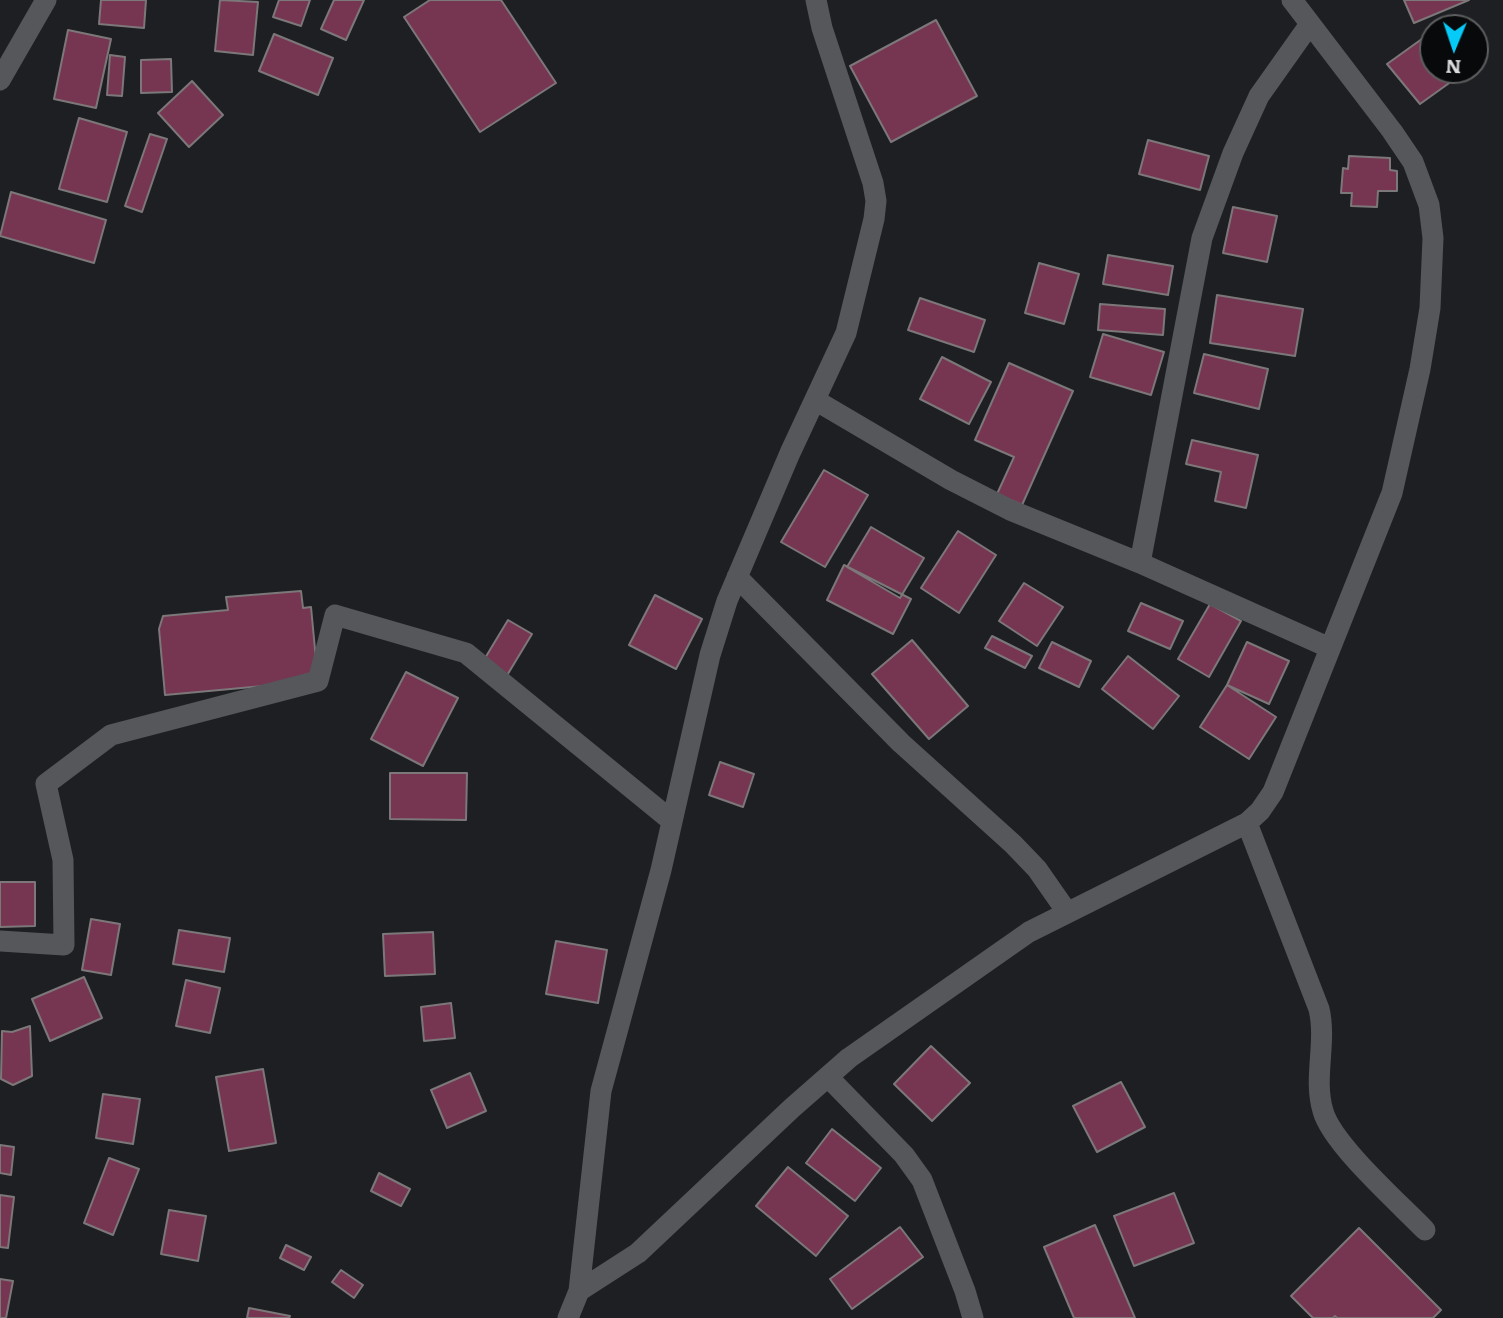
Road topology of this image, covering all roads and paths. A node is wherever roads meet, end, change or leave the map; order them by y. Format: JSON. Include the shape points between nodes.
{"nodes":[{"id":1,"x":46,"y":0,"type":"edge"},
{"id":2,"x":816,"y":0,"type":"edge"},
{"id":3,"x":1292,"y":0,"type":"edge"},
{"id":4,"x":1310,"y":24,"type":"junction"},
{"id":5,"x":0,"y":80,"type":"edge"},
{"id":6,"x":815,"y":400,"type":"junction"},
{"id":7,"x":1140,"y":563,"type":"junction"},
{"id":8,"x":737,"y":578,"type":"junction"},
{"id":9,"x":1330,"y":648,"type":"junction"},
{"id":10,"x":672,"y":821,"type":"junction"},
{"id":11,"x":1247,"y":823,"type":"junction"},
{"id":12,"x":1067,"y":912,"type":"junction"},
{"id":13,"x":0,"y":940,"type":"edge"},
{"id":14,"x":828,"y":1077,"type":"junction"},
{"id":15,"x":1424,"y":1230,"type":"dead end"},
{"id":16,"x":579,"y":1292,"type":"junction"},
{"id":17,"x":568,"y":1318,"type":"edge"},
{"id":18,"x":973,"y":1318,"type":"edge"}],
"edges":[{"from":1,"to":5,"type":"street"},
{"from":2,"to":6,"type":"street","via":[[876,201],[846,333]]},
{"from":3,"to":4,"type":"street"},
{"from":4,"to":7,"type":"street","via":[[1259,96],[1202,237]]},
{"from":4,"to":9,"type":"street","via":[[1412,162],[1429,205],[1433,238],[1430,308],[1392,493]]},
{"from":6,"to":7,"type":"street","via":[[998,504]]},
{"from":6,"to":8,"type":"street"},
{"from":7,"to":9,"type":"street"},
{"from":8,"to":10,"type":"street","via":[[710,656]]},
{"from":8,"to":12,"type":"street","via":[[901,743],[1013,844]]},
{"from":9,"to":11,"type":"street","via":[[1273,792]]},
{"from":10,"to":13,"type":"street","via":[[466,653],[335,615],[318,681],[111,735],[46,784],[63,860],[64,945]]},
{"from":10,"to":16,"type":"street","via":[[601,1091]]},
{"from":11,"to":12,"type":"street"},
{"from":11,"to":15,"type":"street","via":[[1319,1009],[1322,1111],[1333,1135]]},
{"from":12,"to":14,"type":"street","via":[[1029,932]]},
{"from":14,"to":16,"type":"street","via":[[638,1253]]},
{"from":14,"to":18,"type":"street","via":[[904,1155],[922,1180]]},
{"from":16,"to":17,"type":"street"}]}
